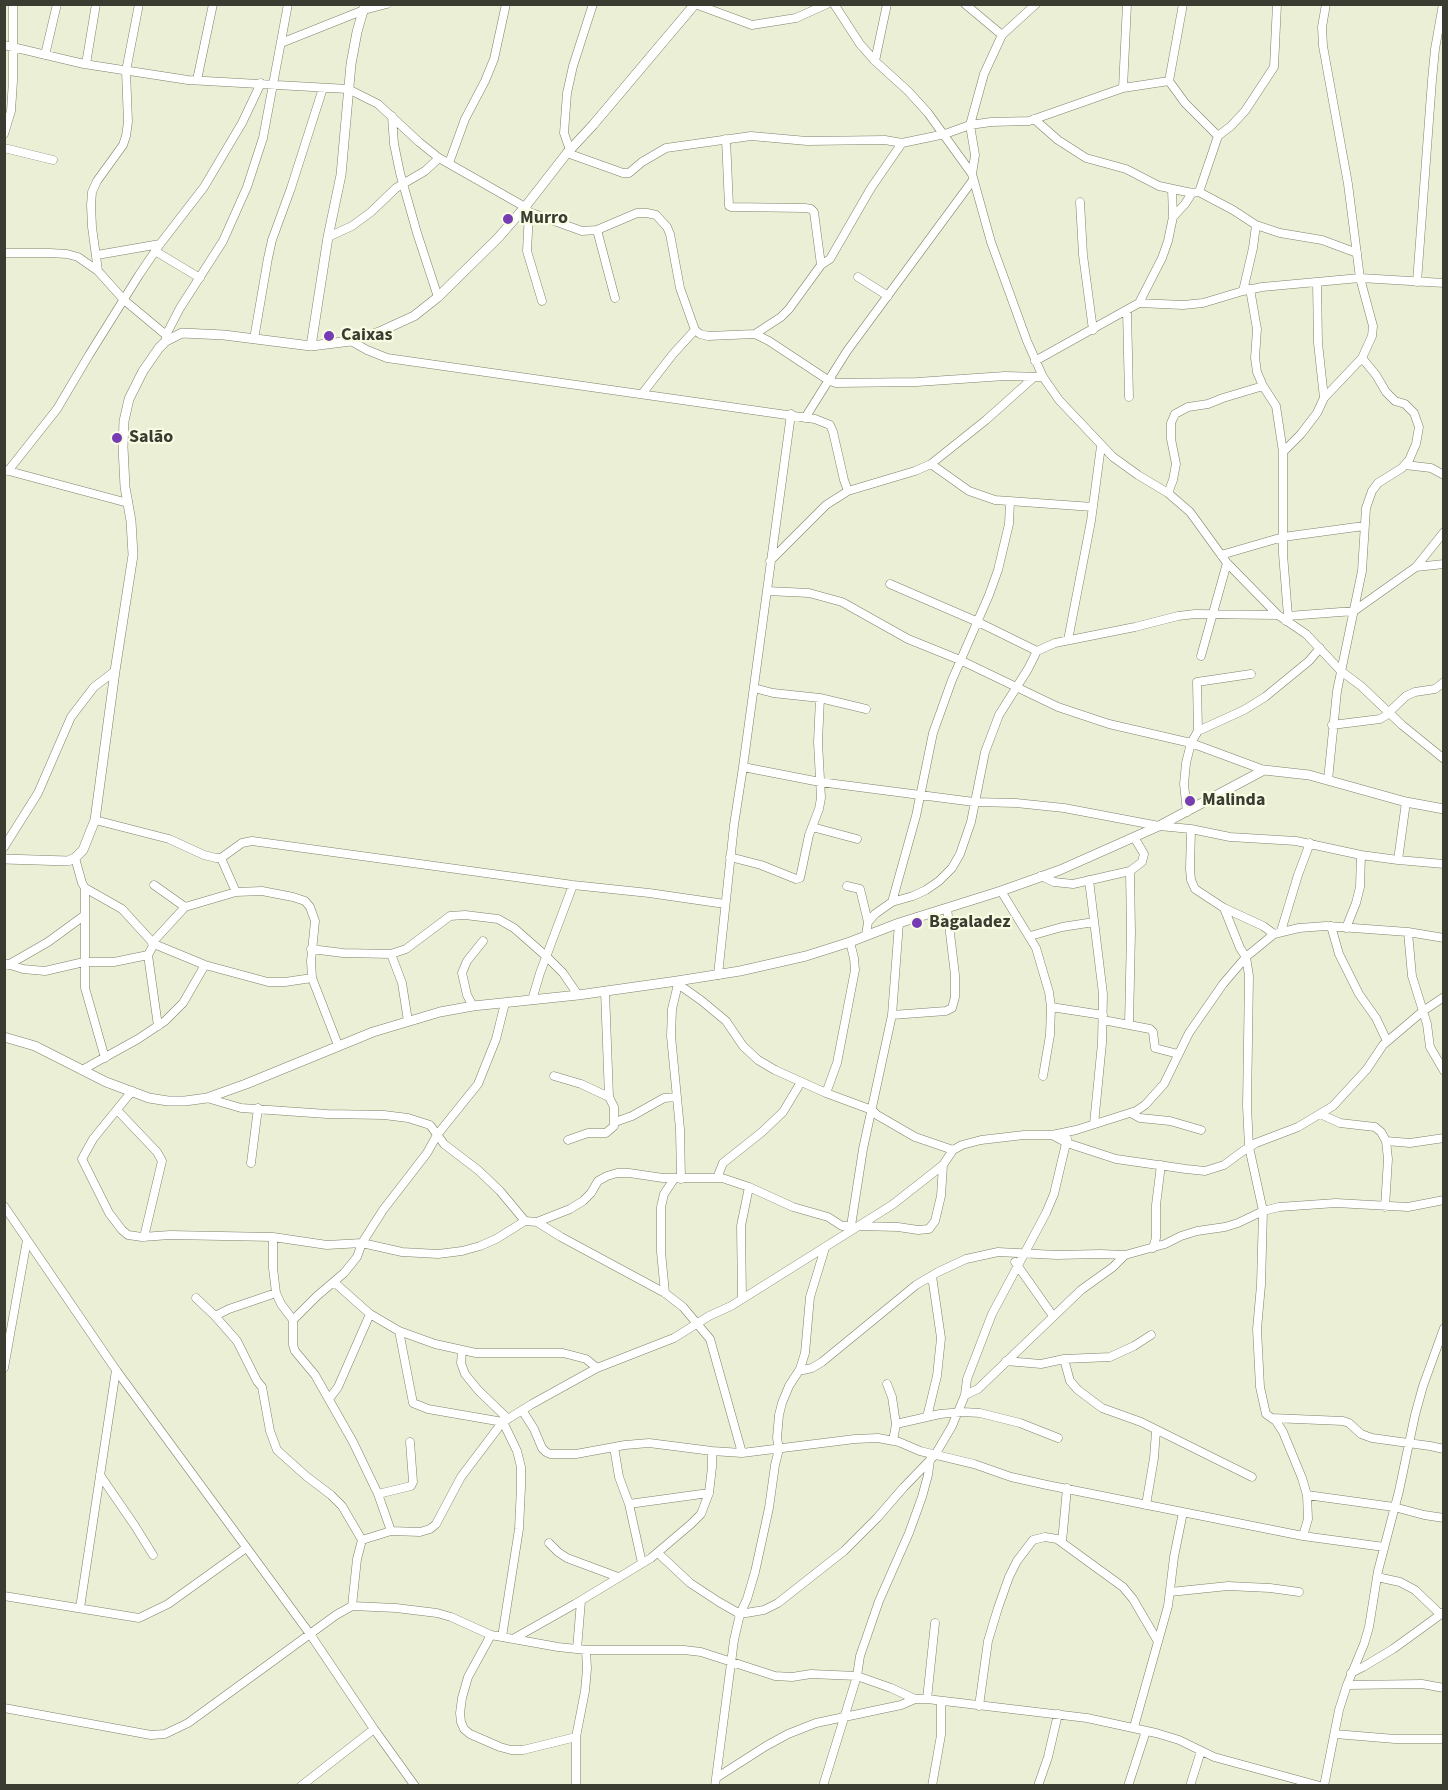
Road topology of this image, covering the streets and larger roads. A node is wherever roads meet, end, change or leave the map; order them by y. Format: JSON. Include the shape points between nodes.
{"nodes":[{"id":1,"x":13,"y":4,"type":"edge"},
{"id":2,"x":57,"y":4,"type":"edge"},
{"id":3,"x":96,"y":4,"type":"edge"},
{"id":4,"x":140,"y":4,"type":"edge"},
{"id":5,"x":213,"y":4,"type":"edge"},
{"id":6,"x":288,"y":4,"type":"edge"},
{"id":7,"x":387,"y":4,"type":"edge"},
{"id":8,"x":506,"y":4,"type":"edge"},
{"id":9,"x":593,"y":4,"type":"edge"},
{"id":10,"x":827,"y":4,"type":"edge"},
{"id":11,"x":834,"y":4,"type":"edge"},
{"id":12,"x":886,"y":4,"type":"edge"},
{"id":13,"x":965,"y":4,"type":"edge"},
{"id":14,"x":1036,"y":4,"type":"edge"},
{"id":15,"x":1127,"y":4,"type":"edge"},
{"id":16,"x":1183,"y":4,"type":"edge"},
{"id":17,"x":1277,"y":4,"type":"edge"},
{"id":18,"x":1326,"y":4,"type":"edge"},
{"id":19,"x":1443,"y":4,"type":"edge"},
{"id":20,"x":695,"y":5,"type":"edge"},
{"id":21,"x":364,"y":7,"type":"edge"},
{"id":22,"x":1002,"y":35,"type":"junction"},
{"id":23,"x":281,"y":43,"type":"junction"},
{"id":24,"x":8,"y":45,"type":"edge"},
{"id":25,"x":45,"y":55,"type":"junction"},
{"id":26,"x":875,"y":61,"type":"junction"},
{"id":27,"x":86,"y":64,"type":"junction"},
{"id":28,"x":126,"y":71,"type":"junction"},
{"id":29,"x":196,"y":80,"type":"junction"},
{"id":30,"x":1169,"y":81,"type":"junction"},
{"id":31,"x":261,"y":83,"type":"junction"},
{"id":32,"x":274,"y":84,"type":"junction"},
{"id":33,"x":322,"y":88,"type":"junction"},
{"id":34,"x":348,"y":88,"type":"junction"},
{"id":35,"x":1123,"y":88,"type":"junction"},
{"id":36,"x":392,"y":116,"type":"junction"},
{"id":37,"x":1034,"y":119,"type":"junction"},
{"id":38,"x":970,"y":125,"type":"junction"},
{"id":39,"x":4,"y":134,"type":"edge"},
{"id":40,"x":945,"y":134,"type":"junction"},
{"id":41,"x":1218,"y":136,"type":"junction"},
{"id":42,"x":726,"y":139,"type":"junction"},
{"id":43,"x":902,"y":143,"type":"junction"},
{"id":44,"x":4,"y":148,"type":"edge"},
{"id":45,"x":568,"y":152,"type":"junction"},
{"id":46,"x":439,"y":158,"type":"junction"},
{"id":47,"x":53,"y":160,"type":"dead end"},
{"id":48,"x":449,"y":164,"type":"junction"},
{"id":49,"x":972,"y":177,"type":"junction"},
{"id":50,"x":404,"y":184,"type":"junction"},
{"id":51,"x":1172,"y":189,"type":"junction"},
{"id":52,"x":1196,"y":192,"type":"junction"},
{"id":53,"x":1080,"y":202,"type":"dead end"},
{"id":54,"x":527,"y":210,"type":"junction"},
{"id":55,"x":1173,"y":217,"type":"junction"},
{"id":56,"x":1256,"y":225,"type":"junction"},
{"id":57,"x":597,"y":230,"type":"junction"},
{"id":58,"x":328,"y":237,"type":"junction"},
{"id":59,"x":157,"y":248,"type":"junction"},
{"id":60,"x":4,"y":253,"type":"edge"},
{"id":61,"x":1357,"y":253,"type":"junction"},
{"id":62,"x":97,"y":255,"type":"junction"},
{"id":63,"x":821,"y":265,"type":"junction"},
{"id":64,"x":99,"y":271,"type":"junction"},
{"id":65,"x":858,"y":277,"type":"dead end"},
{"id":66,"x":200,"y":278,"type":"junction"},
{"id":67,"x":1360,"y":279,"type":"junction"},
{"id":68,"x":1317,"y":282,"type":"junction"},
{"id":69,"x":1417,"y":282,"type":"junction"},
{"id":70,"x":1443,"y":283,"type":"edge"},
{"id":71,"x":1246,"y":290,"type":"junction"},
{"id":72,"x":888,"y":296,"type":"junction"},
{"id":73,"x":438,"y":297,"type":"junction"},
{"id":74,"x":615,"y":298,"type":"dead end"},
{"id":75,"x":124,"y":300,"type":"junction"},
{"id":76,"x":542,"y":301,"type":"dead end"},
{"id":77,"x":1139,"y":303,"type":"junction"},
{"id":78,"x":1127,"y":310,"type":"junction"},
{"id":79,"x":695,"y":330,"type":"junction"},
{"id":80,"x":1093,"y":330,"type":"junction"},
{"id":81,"x":755,"y":334,"type":"junction"},
{"id":82,"x":166,"y":338,"type":"junction"},
{"id":83,"x":255,"y":339,"type":"junction"},
{"id":84,"x":351,"y":341,"type":"junction"},
{"id":85,"x":311,"y":346,"type":"junction"},
{"id":86,"x":1362,"y":358,"type":"junction"},
{"id":87,"x":1035,"y":361,"type":"junction"},
{"id":88,"x":1043,"y":377,"type":"junction"},
{"id":89,"x":1033,"y":378,"type":"junction"},
{"id":90,"x":828,"y":380,"type":"junction"},
{"id":91,"x":1263,"y":386,"type":"junction"},
{"id":92,"x":642,"y":394,"type":"junction"},
{"id":93,"x":1129,"y":397,"type":"dead end"},
{"id":94,"x":1324,"y":398,"type":"junction"},
{"id":95,"x":791,"y":414,"type":"junction"},
{"id":96,"x":805,"y":418,"type":"junction"},
{"id":97,"x":1101,"y":446,"type":"junction"},
{"id":98,"x":1283,"y":452,"type":"junction"},
{"id":99,"x":931,"y":464,"type":"junction"},
{"id":100,"x":1405,"y":465,"type":"junction"},
{"id":101,"x":6,"y":471,"type":"edge"},
{"id":102,"x":1443,"y":476,"type":"edge"},
{"id":103,"x":848,"y":491,"type":"junction"},
{"id":104,"x":1168,"y":493,"type":"junction"},
{"id":105,"x":1010,"y":502,"type":"junction"},
{"id":106,"x":128,"y":503,"type":"junction"},
{"id":107,"x":1093,"y":507,"type":"junction"},
{"id":108,"x":1364,"y":526,"type":"junction"},
{"id":109,"x":1443,"y":532,"type":"edge"},
{"id":110,"x":1283,"y":537,"type":"junction"},
{"id":111,"x":1221,"y":555,"type":"junction"},
{"id":112,"x":770,"y":561,"type":"junction"},
{"id":113,"x":1227,"y":563,"type":"junction"},
{"id":114,"x":1443,"y":564,"type":"edge"},
{"id":115,"x":1416,"y":567,"type":"junction"},
{"id":116,"x":890,"y":584,"type":"dead end"},
{"id":117,"x":767,"y":591,"type":"junction"},
{"id":118,"x":1354,"y":610,"type":"junction"},
{"id":119,"x":1212,"y":614,"type":"junction"},
{"id":120,"x":1278,"y":615,"type":"junction"},
{"id":121,"x":1287,"y":618,"type":"junction"},
{"id":122,"x":978,"y":622,"type":"junction"},
{"id":123,"x":1068,"y":640,"type":"junction"},
{"id":124,"x":1320,"y":648,"type":"junction"},
{"id":125,"x":1036,"y":651,"type":"junction"},
{"id":126,"x":1201,"y":656,"type":"dead end"},
{"id":127,"x":960,"y":660,"type":"junction"},
{"id":128,"x":115,"y":671,"type":"junction"},
{"id":129,"x":1341,"y":671,"type":"junction"},
{"id":130,"x":1251,"y":674,"type":"dead end"},
{"id":131,"x":1443,"y":682,"type":"edge"},
{"id":132,"x":1017,"y":686,"type":"junction"},
{"id":133,"x":754,"y":688,"type":"junction"},
{"id":134,"x":820,"y":698,"type":"junction"},
{"id":135,"x":866,"y":709,"type":"dead end"},
{"id":136,"x":1388,"y":713,"type":"junction"},
{"id":137,"x":1332,"y":725,"type":"junction"},
{"id":138,"x":1198,"y":732,"type":"junction"},
{"id":139,"x":1191,"y":743,"type":"junction"},
{"id":140,"x":1443,"y":759,"type":"edge"},
{"id":141,"x":743,"y":767,"type":"junction"},
{"id":142,"x":1264,"y":771,"type":"junction"},
{"id":143,"x":1328,"y":780,"type":"junction"},
{"id":144,"x":820,"y":782,"type":"junction"},
{"id":145,"x":920,"y":795,"type":"junction"},
{"id":146,"x":974,"y":802,"type":"junction"},
{"id":147,"x":1406,"y":802,"type":"junction"},
{"id":148,"x":1443,"y":809,"type":"edge"},
{"id":149,"x":1187,"y":812,"type":"junction"},
{"id":150,"x":95,"y":820,"type":"junction"},
{"id":151,"x":1159,"y":826,"type":"junction"},
{"id":152,"x":812,"y":827,"type":"junction"},
{"id":153,"x":1191,"y":829,"type":"junction"},
{"id":154,"x":1134,"y":837,"type":"junction"},
{"id":155,"x":857,"y":839,"type":"dead end"},
{"id":156,"x":1310,"y":843,"type":"junction"},
{"id":157,"x":4,"y":847,"type":"edge"},
{"id":158,"x":1361,"y":855,"type":"junction"},
{"id":159,"x":730,"y":857,"type":"junction"},
{"id":160,"x":75,"y":858,"type":"junction"},
{"id":161,"x":221,"y":858,"type":"junction"},
{"id":162,"x":4,"y":859,"type":"edge"},
{"id":163,"x":1398,"y":860,"type":"junction"},
{"id":164,"x":1443,"y":864,"type":"edge"},
{"id":165,"x":1130,"y":871,"type":"junction"},
{"id":166,"x":1041,"y":876,"type":"junction"},
{"id":167,"x":1089,"y":880,"type":"junction"},
{"id":168,"x":154,"y":885,"type":"dead end"},
{"id":169,"x":573,"y":885,"type":"junction"},
{"id":170,"x":847,"y":885,"type":"dead end"},
{"id":171,"x":85,"y":888,"type":"junction"},
{"id":172,"x":1001,"y":891,"type":"junction"},
{"id":173,"x":236,"y":892,"type":"junction"},
{"id":174,"x":892,"y":902,"type":"junction"},
{"id":175,"x":725,"y":904,"type":"junction"},
{"id":176,"x":185,"y":907,"type":"junction"},
{"id":177,"x":947,"y":908,"type":"junction"},
{"id":178,"x":1224,"y":908,"type":"junction"},
{"id":179,"x":85,"y":915,"type":"junction"},
{"id":180,"x":868,"y":922,"type":"junction"},
{"id":181,"x":1094,"y":922,"type":"junction"},
{"id":182,"x":899,"y":923,"type":"junction"},
{"id":183,"x":1331,"y":926,"type":"junction"},
{"id":184,"x":1346,"y":928,"type":"junction"},
{"id":185,"x":1408,"y":932,"type":"junction"},
{"id":186,"x":1277,"y":933,"type":"junction"},
{"id":187,"x":867,"y":935,"type":"junction"},
{"id":188,"x":1030,"y":936,"type":"junction"},
{"id":189,"x":1443,"y":938,"type":"edge"},
{"id":190,"x":483,"y":941,"type":"dead end"},
{"id":191,"x":850,"y":942,"type":"junction"},
{"id":192,"x":153,"y":944,"type":"junction"},
{"id":193,"x":311,"y":949,"type":"junction"},
{"id":194,"x":391,"y":954,"type":"junction"},
{"id":195,"x":148,"y":955,"type":"junction"},
{"id":196,"x":547,"y":957,"type":"junction"},
{"id":197,"x":1246,"y":957,"type":"junction"},
{"id":198,"x":84,"y":962,"type":"junction"},
{"id":199,"x":6,"y":964,"type":"edge"},
{"id":200,"x":205,"y":965,"type":"junction"},
{"id":201,"x":718,"y":975,"type":"junction"},
{"id":202,"x":312,"y":978,"type":"junction"},
{"id":203,"x":677,"y":983,"type":"junction"},
{"id":204,"x":605,"y":991,"type":"junction"},
{"id":205,"x":578,"y":995,"type":"junction"},
{"id":206,"x":1443,"y":997,"type":"edge"},
{"id":207,"x":532,"y":1000,"type":"junction"},
{"id":208,"x":505,"y":1003,"type":"junction"},
{"id":209,"x":473,"y":1006,"type":"junction"},
{"id":210,"x":1051,"y":1007,"type":"junction"},
{"id":211,"x":1423,"y":1011,"type":"junction"},
{"id":212,"x":892,"y":1015,"type":"junction"},
{"id":213,"x":1102,"y":1018,"type":"junction"},
{"id":214,"x":408,"y":1021,"type":"junction"},
{"id":215,"x":1129,"y":1024,"type":"junction"},
{"id":216,"x":158,"y":1026,"type":"junction"},
{"id":217,"x":4,"y":1037,"type":"edge"},
{"id":218,"x":1387,"y":1041,"type":"junction"},
{"id":219,"x":338,"y":1045,"type":"junction"},
{"id":220,"x":1178,"y":1054,"type":"junction"},
{"id":221,"x":105,"y":1058,"type":"junction"},
{"id":222,"x":82,"y":1070,"type":"junction"},
{"id":223,"x":1443,"y":1071,"type":"edge"},
{"id":224,"x":554,"y":1076,"type":"dead end"},
{"id":225,"x":1042,"y":1076,"type":"dead end"},
{"id":226,"x":801,"y":1082,"type":"junction"},
{"id":227,"x":132,"y":1092,"type":"junction"},
{"id":228,"x":826,"y":1093,"type":"junction"},
{"id":229,"x":609,"y":1097,"type":"junction"},
{"id":230,"x":677,"y":1097,"type":"junction"},
{"id":231,"x":207,"y":1098,"type":"junction"},
{"id":232,"x":258,"y":1108,"type":"junction"},
{"id":233,"x":872,"y":1110,"type":"junction"},
{"id":234,"x":118,"y":1111,"type":"junction"},
{"id":235,"x":1131,"y":1113,"type":"junction"},
{"id":236,"x":1320,"y":1114,"type":"junction"},
{"id":237,"x":615,"y":1122,"type":"junction"},
{"id":238,"x":1094,"y":1125,"type":"junction"},
{"id":239,"x":1201,"y":1130,"type":"dead end"},
{"id":240,"x":1067,"y":1132,"type":"junction"},
{"id":241,"x":437,"y":1135,"type":"junction"},
{"id":242,"x":1052,"y":1135,"type":"junction"},
{"id":243,"x":1443,"y":1138,"type":"edge"},
{"id":244,"x":568,"y":1140,"type":"dead end"},
{"id":245,"x":1386,"y":1141,"type":"junction"},
{"id":246,"x":1067,"y":1143,"type":"junction"},
{"id":247,"x":1249,"y":1147,"type":"junction"},
{"id":248,"x":953,"y":1150,"type":"junction"},
{"id":249,"x":251,"y":1163,"type":"dead end"},
{"id":250,"x":943,"y":1165,"type":"junction"},
{"id":251,"x":1161,"y":1165,"type":"junction"},
{"id":252,"x":717,"y":1178,"type":"junction"},
{"id":253,"x":677,"y":1179,"type":"junction"},
{"id":254,"x":749,"y":1187,"type":"junction"},
{"id":255,"x":1443,"y":1200,"type":"edge"},
{"id":256,"x":4,"y":1206,"type":"edge"},
{"id":257,"x":1384,"y":1207,"type":"junction"},
{"id":258,"x":1263,"y":1211,"type":"junction"},
{"id":259,"x":525,"y":1221,"type":"junction"},
{"id":260,"x":537,"y":1222,"type":"junction"},
{"id":261,"x":855,"y":1227,"type":"junction"},
{"id":262,"x":144,"y":1237,"type":"junction"},
{"id":263,"x":273,"y":1238,"type":"junction"},
{"id":264,"x":27,"y":1240,"type":"junction"},
{"id":265,"x":362,"y":1243,"type":"junction"},
{"id":266,"x":825,"y":1248,"type":"junction"},
{"id":267,"x":1153,"y":1248,"type":"junction"},
{"id":268,"x":1010,"y":1253,"type":"junction"},
{"id":269,"x":1024,"y":1254,"type":"junction"},
{"id":270,"x":1125,"y":1256,"type":"junction"},
{"id":271,"x":1017,"y":1265,"type":"junction"},
{"id":272,"x":932,"y":1276,"type":"junction"},
{"id":273,"x":334,"y":1282,"type":"junction"},
{"id":274,"x":276,"y":1293,"type":"junction"},
{"id":275,"x":664,"y":1293,"type":"junction"},
{"id":276,"x":196,"y":1298,"type":"dead end"},
{"id":277,"x":742,"y":1298,"type":"junction"},
{"id":278,"x":370,"y":1314,"type":"junction"},
{"id":279,"x":215,"y":1316,"type":"junction"},
{"id":280,"x":1053,"y":1316,"type":"junction"},
{"id":281,"x":293,"y":1320,"type":"junction"},
{"id":282,"x":697,"y":1324,"type":"junction"},
{"id":283,"x":1443,"y":1328,"type":"edge"},
{"id":284,"x":399,"y":1331,"type":"junction"},
{"id":285,"x":1151,"y":1335,"type":"dead end"},
{"id":286,"x":462,"y":1351,"type":"junction"},
{"id":287,"x":1064,"y":1359,"type":"junction"},
{"id":288,"x":1006,"y":1361,"type":"junction"},
{"id":289,"x":4,"y":1368,"type":"edge"},
{"id":290,"x":597,"y":1368,"type":"junction"},
{"id":291,"x":800,"y":1368,"type":"junction"},
{"id":292,"x":116,"y":1370,"type":"junction"},
{"id":293,"x":887,"y":1384,"type":"dead end"},
{"id":294,"x":965,"y":1395,"type":"junction"},
{"id":295,"x":329,"y":1399,"type":"junction"},
{"id":296,"x":522,"y":1410,"type":"junction"},
{"id":297,"x":958,"y":1412,"type":"junction"},
{"id":298,"x":927,"y":1417,"type":"junction"},
{"id":299,"x":1270,"y":1417,"type":"junction"},
{"id":300,"x":506,"y":1421,"type":"junction"},
{"id":301,"x":896,"y":1424,"type":"junction"},
{"id":302,"x":1156,"y":1431,"type":"junction"},
{"id":303,"x":1059,"y":1438,"type":"dead end"},
{"id":304,"x":893,"y":1441,"type":"junction"},
{"id":305,"x":411,"y":1442,"type":"dead end"},
{"id":306,"x":1408,"y":1443,"type":"junction"},
{"id":307,"x":614,"y":1447,"type":"junction"},
{"id":308,"x":779,"y":1449,"type":"junction"},
{"id":309,"x":1443,"y":1449,"type":"edge"},
{"id":310,"x":712,"y":1451,"type":"junction"},
{"id":311,"x":742,"y":1453,"type":"junction"},
{"id":312,"x":933,"y":1457,"type":"junction"},
{"id":313,"x":100,"y":1475,"type":"junction"},
{"id":314,"x":1252,"y":1478,"type":"dead end"},
{"id":315,"x":1066,"y":1488,"type":"junction"},
{"id":316,"x":709,"y":1493,"type":"junction"},
{"id":317,"x":378,"y":1494,"type":"junction"},
{"id":318,"x":1307,"y":1495,"type":"junction"},
{"id":319,"x":629,"y":1504,"type":"junction"},
{"id":320,"x":1146,"y":1505,"type":"junction"},
{"id":321,"x":1394,"y":1507,"type":"junction"},
{"id":322,"x":1183,"y":1512,"type":"junction"},
{"id":323,"x":1443,"y":1518,"type":"edge"},
{"id":324,"x":391,"y":1531,"type":"junction"},
{"id":325,"x":1303,"y":1536,"type":"junction"},
{"id":326,"x":362,"y":1540,"type":"junction"},
{"id":327,"x":1062,"y":1542,"type":"junction"},
{"id":328,"x":549,"y":1543,"type":"dead end"},
{"id":329,"x":1384,"y":1547,"type":"junction"},
{"id":330,"x":246,"y":1548,"type":"junction"},
{"id":331,"x":657,"y":1553,"type":"junction"},
{"id":332,"x":153,"y":1555,"type":"dead end"},
{"id":333,"x":642,"y":1563,"type":"junction"},
{"id":334,"x":618,"y":1577,"type":"junction"},
{"id":335,"x":1377,"y":1577,"type":"junction"},
{"id":336,"x":1170,"y":1592,"type":"junction"},
{"id":337,"x":1299,"y":1592,"type":"dead end"},
{"id":338,"x":4,"y":1596,"type":"edge"},
{"id":339,"x":581,"y":1601,"type":"junction"},
{"id":340,"x":352,"y":1606,"type":"junction"},
{"id":341,"x":80,"y":1608,"type":"junction"},
{"id":342,"x":740,"y":1614,"type":"junction"},
{"id":343,"x":1442,"y":1615,"type":"edge"},
{"id":344,"x":935,"y":1623,"type":"dead end"},
{"id":345,"x":310,"y":1634,"type":"junction"},
{"id":346,"x":491,"y":1635,"type":"junction"},
{"id":347,"x":502,"y":1637,"type":"junction"},
{"id":348,"x":513,"y":1639,"type":"junction"},
{"id":349,"x":1157,"y":1640,"type":"junction"},
{"id":350,"x":581,"y":1650,"type":"junction"},
{"id":351,"x":731,"y":1663,"type":"junction"},
{"id":352,"x":1351,"y":1673,"type":"junction"},
{"id":353,"x":857,"y":1676,"type":"junction"},
{"id":354,"x":1347,"y":1685,"type":"junction"},
{"id":355,"x":1443,"y":1688,"type":"edge"},
{"id":356,"x":915,"y":1699,"type":"junction"},
{"id":357,"x":927,"y":1699,"type":"junction"},
{"id":358,"x":940,"y":1702,"type":"junction"},
{"id":359,"x":979,"y":1706,"type":"junction"},
{"id":360,"x":4,"y":1708,"type":"edge"},
{"id":361,"x":1058,"y":1714,"type":"junction"},
{"id":362,"x":845,"y":1717,"type":"junction"},
{"id":363,"x":1134,"y":1727,"type":"junction"},
{"id":364,"x":374,"y":1729,"type":"junction"},
{"id":365,"x":1146,"y":1731,"type":"junction"},
{"id":366,"x":1335,"y":1734,"type":"junction"},
{"id":367,"x":576,"y":1737,"type":"junction"},
{"id":368,"x":1443,"y":1738,"type":"edge"},
{"id":369,"x":1201,"y":1751,"type":"junction"},
{"id":370,"x":716,"y":1782,"type":"edge"},
{"id":371,"x":301,"y":1785,"type":"edge"},
{"id":372,"x":415,"y":1785,"type":"edge"},
{"id":373,"x":576,"y":1785,"type":"edge"},
{"id":374,"x":823,"y":1785,"type":"edge"},
{"id":375,"x":933,"y":1785,"type":"edge"},
{"id":376,"x":1038,"y":1785,"type":"edge"},
{"id":377,"x":1128,"y":1785,"type":"edge"},
{"id":378,"x":1190,"y":1785,"type":"edge"},
{"id":379,"x":1322,"y":1785,"type":"edge"}],
"edges":[{"from":1,"to":24,"type":"street"},
{"from":2,"to":25,"type":"street"},
{"from":3,"to":27,"type":"street"},
{"from":4,"to":28,"type":"street"},
{"from":5,"to":29,"type":"street"},
{"from":6,"to":23,"type":"street"},
{"from":7,"to":21,"type":"street"},
{"from":8,"to":48,"type":"street","via":[[494,59],[465,119]]},
{"from":9,"to":45,"type":"street","via":[[567,93],[564,133]]},
{"from":10,"to":20,"type":"street","via":[[796,18],[752,25]]},
{"from":11,"to":26,"type":"street"},
{"from":12,"to":26,"type":"street"},
{"from":13,"to":22,"type":"street"},
{"from":14,"to":22,"type":"street"},
{"from":15,"to":35,"type":"street"},
{"from":16,"to":30,"type":"street"},
{"from":17,"to":41,"type":"street","via":[[1274,67],[1245,111]]},
{"from":18,"to":61,"type":"street","via":[[1322,36]]},
{"from":19,"to":69,"type":"street","via":[[1432,80]]},
{"from":20,"to":45,"type":"street"},
{"from":21,"to":23,"type":"street"},
{"from":21,"to":34,"type":"street"},
{"from":22,"to":38,"type":"street","via":[[984,74]]},
{"from":23,"to":32,"type":"street"},
{"from":24,"to":25,"type":"street"},
{"from":24,"to":39,"type":"street","via":[[13,81],[11,111]]},
{"from":25,"to":27,"type":"street"},
{"from":26,"to":40,"type":"street"},
{"from":27,"to":28,"type":"street"},
{"from":28,"to":29,"type":"street"},
{"from":28,"to":62,"type":"street","via":[[126,136],[92,192]]},
{"from":29,"to":31,"type":"street"},
{"from":30,"to":35,"type":"street"},
{"from":30,"to":41,"type":"street"},
{"from":31,"to":32,"type":"street"},
{"from":31,"to":59,"type":"street","via":[[204,187]]},
{"from":32,"to":33,"type":"street"},
{"from":32,"to":66,"type":"street","via":[[247,188],[223,241]]},
{"from":33,"to":34,"type":"street"},
{"from":33,"to":83,"type":"street","via":[[272,240]]},
{"from":34,"to":36,"type":"street"},
{"from":34,"to":58,"type":"street","via":[[341,175]]},
{"from":35,"to":37,"type":"street"},
{"from":36,"to":46,"type":"street"},
{"from":36,"to":50,"type":"street"},
{"from":37,"to":38,"type":"street"},
{"from":37,"to":51,"type":"street","via":[[1086,158],[1126,169]]},
{"from":38,"to":40,"type":"street"},
{"from":38,"to":49,"type":"street","via":[[975,155]]},
{"from":40,"to":43,"type":"street"},
{"from":40,"to":49,"type":"street"},
{"from":41,"to":52,"type":"street"},
{"from":42,"to":43,"type":"street","via":[[767,136]]},
{"from":42,"to":45,"type":"street","via":[[666,148],[629,173]]},
{"from":42,"to":63,"type":"street","via":[[729,206],[811,209]]},
{"from":43,"to":63,"type":"street","via":[[830,259]]},
{"from":44,"to":47,"type":"street"},
{"from":45,"to":54,"type":"street"},
{"from":46,"to":48,"type":"street"},
{"from":46,"to":50,"type":"street"},
{"from":48,"to":54,"type":"street"},
{"from":49,"to":72,"type":"street"},
{"from":49,"to":87,"type":"street","via":[[991,242]]},
{"from":50,"to":58,"type":"street","via":[[352,226]]},
{"from":50,"to":73,"type":"street"},
{"from":51,"to":52,"type":"street"},
{"from":51,"to":55,"type":"street"},
{"from":52,"to":55,"type":"street"},
{"from":52,"to":56,"type":"street"},
{"from":53,"to":80,"type":"street"},
{"from":54,"to":57,"type":"street","via":[[582,231]]},
{"from":54,"to":73,"type":"street"},
{"from":54,"to":76,"type":"street","via":[[527,251]]},
{"from":55,"to":77,"type":"street","via":[[1162,258]]},
{"from":56,"to":61,"type":"street","via":[[1322,240]]},
{"from":56,"to":71,"type":"street"},
{"from":57,"to":74,"type":"street"},
{"from":57,"to":79,"type":"street","via":[[637,213],[656,215],[663,221],[670,234],[680,288]]},
{"from":58,"to":85,"type":"street"},
{"from":59,"to":62,"type":"street"},
{"from":59,"to":66,"type":"street"},
{"from":59,"to":75,"type":"street"},
{"from":60,"to":64,"type":"street","via":[[67,254]]},
{"from":61,"to":67,"type":"street"},
{"from":62,"to":64,"type":"street"},
{"from":63,"to":81,"type":"street","via":[[789,309]]},
{"from":64,"to":75,"type":"street"},
{"from":65,"to":72,"type":"street"},
{"from":66,"to":82,"type":"street"},
{"from":67,"to":68,"type":"street"},
{"from":67,"to":69,"type":"street"},
{"from":67,"to":86,"type":"street","via":[[1373,326]]},
{"from":68,"to":71,"type":"street"},
{"from":68,"to":94,"type":"street"},
{"from":69,"to":70,"type":"street"},
{"from":71,"to":77,"type":"street","via":[[1203,303]]},
{"from":71,"to":91,"type":"street","via":[[1257,329],[1255,358]]},
{"from":72,"to":90,"type":"street"},
{"from":73,"to":84,"type":"street","via":[[414,316]]},
{"from":75,"to":82,"type":"street"},
{"from":75,"to":101,"type":"street","via":[[57,409]]},
{"from":77,"to":78,"type":"street"},
{"from":78,"to":80,"type":"street"},
{"from":78,"to":93,"type":"street"},
{"from":79,"to":81,"type":"street","via":[[708,336]]},
{"from":79,"to":92,"type":"street"},
{"from":80,"to":87,"type":"street"},
{"from":81,"to":90,"type":"street"},
{"from":82,"to":83,"type":"street","via":[[182,333]]},
{"from":82,"to":106,"type":"street","via":[[129,399],[123,447]]},
{"from":83,"to":85,"type":"street"},
{"from":84,"to":85,"type":"street"},
{"from":84,"to":92,"type":"street","via":[[387,358]]},
{"from":86,"to":94,"type":"street"},
{"from":86,"to":100,"type":"street","via":[[1386,392],[1405,404],[1417,419],[1416,444]]},
{"from":87,"to":88,"type":"street"},
{"from":88,"to":89,"type":"street"},
{"from":88,"to":97,"type":"street"},
{"from":89,"to":90,"type":"street","via":[[847,384]]},
{"from":89,"to":99,"type":"street"},
{"from":90,"to":96,"type":"street"},
{"from":91,"to":98,"type":"street","via":[[1276,406]]},
{"from":91,"to":104,"type":"street","via":[[1175,414],[1171,439],[1176,464]]},
{"from":92,"to":95,"type":"street"},
{"from":94,"to":98,"type":"street","via":[[1317,413]]},
{"from":95,"to":96,"type":"street"},
{"from":95,"to":112,"type":"street"},
{"from":96,"to":103,"type":"street","via":[[830,425]]},
{"from":97,"to":104,"type":"street"},
{"from":97,"to":107,"type":"street"},
{"from":98,"to":110,"type":"street"},
{"from":99,"to":103,"type":"street"},
{"from":99,"to":105,"type":"street","via":[[969,491]]},
{"from":100,"to":102,"type":"street","via":[[1431,468]]},
{"from":100,"to":108,"type":"street","via":[[1372,491],[1365,508]]},
{"from":101,"to":106,"type":"street"},
{"from":103,"to":112,"type":"street","via":[[826,505]]},
{"from":104,"to":111,"type":"street","via":[[1190,512]]},
{"from":105,"to":107,"type":"street"},
{"from":105,"to":122,"type":"street","via":[[1005,545]]},
{"from":106,"to":128,"type":"street","via":[[133,555]]},
{"from":107,"to":123,"type":"street"},
{"from":108,"to":110,"type":"street"},
{"from":108,"to":118,"type":"street","via":[[1362,571]]},
{"from":109,"to":115,"type":"street"},
{"from":110,"to":111,"type":"street"},
{"from":110,"to":121,"type":"street"},
{"from":111,"to":113,"type":"street"},
{"from":112,"to":117,"type":"street"},
{"from":113,"to":119,"type":"street"},
{"from":113,"to":120,"type":"street"},
{"from":114,"to":115,"type":"street"},
{"from":115,"to":118,"type":"street"},
{"from":116,"to":122,"type":"street"},
{"from":117,"to":127,"type":"street","via":[[808,593],[832,599],[908,639]]},
{"from":117,"to":133,"type":"street"},
{"from":118,"to":121,"type":"street"},
{"from":118,"to":129,"type":"street"},
{"from":119,"to":120,"type":"street"},
{"from":119,"to":123,"type":"street","via":[[1178,616]]},
{"from":119,"to":126,"type":"street"},
{"from":120,"to":121,"type":"street"},
{"from":121,"to":124,"type":"street"},
{"from":122,"to":125,"type":"street"},
{"from":122,"to":127,"type":"street"},
{"from":123,"to":125,"type":"street"},
{"from":124,"to":129,"type":"street"},
{"from":124,"to":138,"type":"street","via":[[1265,697]]},
{"from":125,"to":132,"type":"street"},
{"from":127,"to":132,"type":"street"},
{"from":127,"to":145,"type":"street","via":[[933,733]]},
{"from":128,"to":150,"type":"street"},
{"from":128,"to":157,"type":"street","via":[[94,687],[71,717],[38,793]]},
{"from":129,"to":136,"type":"street"},
{"from":129,"to":137,"type":"street"},
{"from":130,"to":138,"type":"street","via":[[1197,682]]},
{"from":131,"to":136,"type":"street","via":[[1435,689],[1406,696]]},
{"from":132,"to":139,"type":"street","via":[[1058,707],[1101,722]]},
{"from":132,"to":146,"type":"street","via":[[999,715],[985,752]]},
{"from":133,"to":134,"type":"street"},
{"from":133,"to":141,"type":"street"},
{"from":134,"to":135,"type":"street"},
{"from":134,"to":144,"type":"street"},
{"from":136,"to":137,"type":"street","via":[[1380,719]]},
{"from":136,"to":140,"type":"street"},
{"from":137,"to":143,"type":"street"},
{"from":138,"to":139,"type":"street"},
{"from":139,"to":142,"type":"street"},
{"from":139,"to":149,"type":"street","via":[[1184,784]]},
{"from":141,"to":144,"type":"street"},
{"from":141,"to":159,"type":"street"},
{"from":142,"to":143,"type":"street"},
{"from":142,"to":149,"type":"street"},
{"from":143,"to":147,"type":"street"},
{"from":144,"to":145,"type":"street"},
{"from":144,"to":152,"type":"street","via":[[821,798]]},
{"from":145,"to":146,"type":"street"},
{"from":145,"to":174,"type":"street"},
{"from":146,"to":151,"type":"street","via":[[1064,808]]},
{"from":146,"to":174,"type":"street","via":[[965,840],[952,868],[926,890]]},
{"from":147,"to":148,"type":"street"},
{"from":147,"to":163,"type":"street"},
{"from":149,"to":151,"type":"street"},
{"from":150,"to":160,"type":"street","via":[[83,850]]},
{"from":150,"to":161,"type":"street","via":[[170,839],[204,855]]},
{"from":151,"to":153,"type":"street"},
{"from":151,"to":154,"type":"street"},
{"from":152,"to":155,"type":"street"},
{"from":152,"to":159,"type":"street","via":[[800,878]]},
{"from":153,"to":156,"type":"street","via":[[1230,837]]},
{"from":153,"to":178,"type":"street","via":[[1191,880],[1195,889]]},
{"from":154,"to":165,"type":"street","via":[[1144,854],[1142,862]]},
{"from":154,"to":166,"type":"street"},
{"from":156,"to":158,"type":"street"},
{"from":156,"to":186,"type":"street"},
{"from":158,"to":163,"type":"street"},
{"from":158,"to":184,"type":"street","via":[[1360,887]]},
{"from":159,"to":175,"type":"street"},
{"from":160,"to":162,"type":"street","via":[[53,862]]},
{"from":160,"to":171,"type":"street"},
{"from":161,"to":169,"type":"street","via":[[242,843],[252,841]]},
{"from":161,"to":173,"type":"street"},
{"from":163,"to":164,"type":"street"},
{"from":165,"to":167,"type":"street"},
{"from":165,"to":215,"type":"street"},
{"from":166,"to":167,"type":"street","via":[[1064,884]]},
{"from":166,"to":172,"type":"street"},
{"from":167,"to":181,"type":"street"},
{"from":168,"to":176,"type":"street"},
{"from":169,"to":175,"type":"street"},
{"from":169,"to":196,"type":"street"},
{"from":170,"to":180,"type":"street","via":[[860,889]]},
{"from":171,"to":179,"type":"street"},
{"from":171,"to":192,"type":"street","via":[[122,909]]},
{"from":172,"to":177,"type":"street"},
{"from":172,"to":188,"type":"street"},
{"from":173,"to":176,"type":"street"},
{"from":173,"to":193,"type":"street","via":[[262,891],[304,901],[315,921]]},
{"from":174,"to":180,"type":"street"},
{"from":175,"to":201,"type":"street"},
{"from":176,"to":192,"type":"street"},
{"from":177,"to":182,"type":"street"},
{"from":177,"to":212,"type":"street","via":[[955,975],[952,1008]]},
{"from":178,"to":186,"type":"street"},
{"from":178,"to":197,"type":"street"},
{"from":179,"to":198,"type":"street"},
{"from":179,"to":199,"type":"street","via":[[48,942]]},
{"from":180,"to":187,"type":"street"},
{"from":181,"to":188,"type":"street"},
{"from":181,"to":213,"type":"street"},
{"from":182,"to":187,"type":"street"},
{"from":182,"to":212,"type":"street"},
{"from":183,"to":184,"type":"street"},
{"from":183,"to":186,"type":"street"},
{"from":183,"to":218,"type":"street","via":[[1339,954]]},
{"from":184,"to":185,"type":"street"},
{"from":185,"to":189,"type":"street"},
{"from":185,"to":211,"type":"street","via":[[1412,976]]},
{"from":186,"to":197,"type":"street"},
{"from":187,"to":191,"type":"street"},
{"from":188,"to":210,"type":"street"},
{"from":190,"to":209,"type":"street","via":[[466,961],[462,973]]},
{"from":191,"to":201,"type":"street"},
{"from":191,"to":228,"type":"street","via":[[854,976],[837,1063]]},
{"from":192,"to":195,"type":"street"},
{"from":192,"to":200,"type":"street"},
{"from":193,"to":194,"type":"street"},
{"from":193,"to":202,"type":"street"},
{"from":194,"to":196,"type":"street","via":[[405,949],[455,915],[506,922]]},
{"from":194,"to":214,"type":"street","via":[[402,983]]},
{"from":195,"to":198,"type":"street","via":[[114,963]]},
{"from":195,"to":216,"type":"street"},
{"from":196,"to":205,"type":"street"},
{"from":196,"to":207,"type":"street"},
{"from":197,"to":220,"type":"street","via":[[1207,1006]]},
{"from":197,"to":247,"type":"street"},
{"from":198,"to":199,"type":"street","via":[[45,971]]},
{"from":198,"to":221,"type":"street","via":[[86,987]]},
{"from":200,"to":202,"type":"street","via":[[268,982]]},
{"from":200,"to":216,"type":"street","via":[[183,1003]]},
{"from":201,"to":203,"type":"street"},
{"from":202,"to":219,"type":"street"},
{"from":203,"to":204,"type":"street"},
{"from":203,"to":226,"type":"street","via":[[726,1021],[742,1046],[758,1060]]},
{"from":203,"to":230,"type":"street","via":[[671,1036]]},
{"from":204,"to":205,"type":"street"},
{"from":204,"to":229,"type":"street"},
{"from":205,"to":207,"type":"street"},
{"from":206,"to":211,"type":"street"},
{"from":207,"to":208,"type":"street"},
{"from":208,"to":209,"type":"street"},
{"from":208,"to":241,"type":"street","via":[[478,1084]]},
{"from":209,"to":214,"type":"street"},
{"from":210,"to":213,"type":"street"},
{"from":210,"to":225,"type":"street"},
{"from":211,"to":218,"type":"street"},
{"from":211,"to":223,"type":"street","via":[[1430,1047]]},
{"from":212,"to":233,"type":"street"},
{"from":213,"to":215,"type":"street"},
{"from":213,"to":238,"type":"street"},
{"from":214,"to":219,"type":"street"},
{"from":215,"to":220,"type":"street","via":[[1150,1029],[1155,1048]]},
{"from":216,"to":221,"type":"street"},
{"from":217,"to":222,"type":"street","via":[[35,1046]]},
{"from":218,"to":236,"type":"street","via":[[1334,1106]]},
{"from":219,"to":231,"type":"street"},
{"from":220,"to":235,"type":"street","via":[[1164,1084]]},
{"from":221,"to":222,"type":"street"},
{"from":222,"to":227,"type":"street"},
{"from":224,"to":229,"type":"street"},
{"from":226,"to":228,"type":"street"},
{"from":226,"to":252,"type":"street","via":[[783,1112],[723,1163]]},
{"from":227,"to":231,"type":"street","via":[[168,1101]]},
{"from":227,"to":234,"type":"street"},
{"from":228,"to":233,"type":"street"},
{"from":229,"to":237,"type":"street"},
{"from":230,"to":237,"type":"street","via":[[664,1098]]},
{"from":230,"to":253,"type":"street"},
{"from":231,"to":232,"type":"street","via":[[241,1108]]},
{"from":232,"to":241,"type":"street","via":[[408,1118],[430,1125]]},
{"from":232,"to":249,"type":"street"},
{"from":233,"to":248,"type":"street","via":[[915,1137]]},
{"from":233,"to":261,"type":"street","via":[[861,1158]]},
{"from":234,"to":262,"type":"street","via":[[162,1161]]},
{"from":234,"to":262,"type":"street","via":[[93,1139],[82,1159],[101,1199],[122,1230]]},
{"from":235,"to":238,"type":"street"},
{"from":235,"to":239,"type":"street"},
{"from":236,"to":245,"type":"street","via":[[1340,1123],[1374,1127]]},
{"from":236,"to":247,"type":"street"},
{"from":237,"to":244,"type":"street","via":[[606,1132]]},
{"from":238,"to":240,"type":"street"},
{"from":240,"to":242,"type":"street"},
{"from":240,"to":246,"type":"street"},
{"from":241,"to":259,"type":"street","via":[[500,1191]]},
{"from":241,"to":265,"type":"street"},
{"from":242,"to":246,"type":"street"},
{"from":242,"to":248,"type":"street","via":[[981,1140]]},
{"from":243,"to":245,"type":"street","via":[[1410,1143]]},
{"from":245,"to":257,"type":"street"},
{"from":246,"to":251,"type":"street","via":[[1116,1159]]},
{"from":246,"to":269,"type":"street","via":[[1054,1194]]},
{"from":247,"to":251,"type":"street","via":[[1214,1169]]},
{"from":247,"to":258,"type":"street"},
{"from":248,"to":250,"type":"street"},
{"from":250,"to":261,"type":"street","via":[[892,1205]]},
{"from":250,"to":261,"type":"street","via":[[939,1204],[935,1221],[928,1229]]},
{"from":251,"to":267,"type":"street"},
{"from":252,"to":253,"type":"street"},
{"from":252,"to":254,"type":"street"},
{"from":253,"to":260,"type":"street","via":[[629,1173],[607,1176],[598,1181],[584,1201]]},
{"from":253,"to":275,"type":"street","via":[[664,1194],[661,1207]]},
{"from":254,"to":261,"type":"street","via":[[842,1226]]},
{"from":254,"to":277,"type":"street","via":[[741,1226]]},
{"from":255,"to":257,"type":"street"},
{"from":256,"to":264,"type":"street"},
{"from":257,"to":258,"type":"street","via":[[1328,1204]]},
{"from":258,"to":267,"type":"street","via":[[1238,1223],[1197,1231]]},
{"from":258,"to":299,"type":"street","via":[[1257,1356],[1262,1401]]},
{"from":259,"to":260,"type":"street"},
{"from":259,"to":265,"type":"street","via":[[496,1239],[462,1251],[419,1254]]},
{"from":260,"to":275,"type":"street"},
{"from":261,"to":266,"type":"street"},
{"from":262,"to":263,"type":"street"},
{"from":263,"to":265,"type":"street","via":[[327,1245]]},
{"from":263,"to":274,"type":"street"},
{"from":264,"to":289,"type":"street"},
{"from":264,"to":292,"type":"street"},
{"from":265,"to":273,"type":"street","via":[[357,1257]]},
{"from":266,"to":277,"type":"street"},
{"from":266,"to":291,"type":"street","via":[[810,1297]]},
{"from":267,"to":270,"type":"street"},
{"from":268,"to":269,"type":"street"},
{"from":268,"to":271,"type":"street"},
{"from":268,"to":272,"type":"street","via":[[966,1258]]},
{"from":269,"to":270,"type":"street"},
{"from":269,"to":271,"type":"street"},
{"from":270,"to":280,"type":"street"},
{"from":271,"to":280,"type":"street"},
{"from":271,"to":294,"type":"street","via":[[983,1334]]},
{"from":272,"to":291,"type":"street","via":[[822,1362],[812,1368]]},
{"from":272,"to":298,"type":"street","via":[[941,1338]]},
{"from":273,"to":278,"type":"street"},
{"from":273,"to":281,"type":"street"},
{"from":274,"to":279,"type":"street"},
{"from":274,"to":281,"type":"street"},
{"from":275,"to":282,"type":"street"},
{"from":276,"to":279,"type":"street"},
{"from":277,"to":282,"type":"street"},
{"from":278,"to":284,"type":"street"},
{"from":278,"to":295,"type":"street"},
{"from":279,"to":326,"type":"street","via":[[237,1341],[262,1387],[277,1450],[337,1500]]},
{"from":280,"to":288,"type":"street"},
{"from":281,"to":295,"type":"street","via":[[295,1351]]},
{"from":282,"to":290,"type":"street","via":[[665,1343]]},
{"from":282,"to":311,"type":"street","via":[[710,1339]]},
{"from":283,"to":306,"type":"street"},
{"from":284,"to":286,"type":"street"},
{"from":284,"to":300,"type":"street","via":[[413,1403]]},
{"from":285,"to":287,"type":"street","via":[[1110,1357]]},
{"from":286,"to":290,"type":"street","via":[[563,1353],[586,1359]]},
{"from":286,"to":300,"type":"street","via":[[465,1374]]},
{"from":287,"to":288,"type":"street","via":[[1041,1365]]},
{"from":287,"to":302,"type":"street","via":[[1070,1381],[1083,1394],[1102,1408]]},
{"from":288,"to":294,"type":"street","via":[[978,1389]]},
{"from":290,"to":296,"type":"street"},
{"from":291,"to":308,"type":"street","via":[[782,1403],[777,1426]]},
{"from":292,"to":313,"type":"street"},
{"from":292,"to":330,"type":"street"},
{"from":293,"to":301,"type":"street"},
{"from":294,"to":297,"type":"street"},
{"from":295,"to":317,"type":"street"},
{"from":296,"to":300,"type":"street"},
{"from":296,"to":307,"type":"street","via":[[550,1454]]},
{"from":297,"to":298,"type":"street"},
{"from":297,"to":303,"type":"street","via":[[1020,1423]]},
{"from":297,"to":312,"type":"street"},
{"from":298,"to":301,"type":"street"},
{"from":299,"to":306,"type":"street","via":[[1343,1421],[1372,1438]]},
{"from":299,"to":318,"type":"street","via":[[1283,1432]]},
{"from":300,"to":324,"type":"street","via":[[461,1477],[436,1524],[420,1532]]},
{"from":300,"to":347,"type":"street","via":[[517,1451],[521,1487],[519,1529]]},
{"from":301,"to":304,"type":"street"},
{"from":302,"to":314,"type":"street"},
{"from":302,"to":320,"type":"street"},
{"from":304,"to":308,"type":"street","via":[[855,1439]]},
{"from":304,"to":312,"type":"street"},
{"from":305,"to":317,"type":"street","via":[[411,1486]]},
{"from":306,"to":309,"type":"street"},
{"from":306,"to":321,"type":"street"},
{"from":307,"to":310,"type":"street","via":[[649,1443]]},
{"from":307,"to":319,"type":"street"},
{"from":308,"to":311,"type":"street"},
{"from":308,"to":342,"type":"street","via":[[763,1538]]},
{"from":310,"to":311,"type":"street"},
{"from":310,"to":316,"type":"street"},
{"from":312,"to":315,"type":"street"},
{"from":312,"to":342,"type":"street","via":[[844,1551],[778,1603]]},
{"from":312,"to":353,"type":"street","via":[[922,1497],[879,1601]]},
{"from":313,"to":332,"type":"street"},
{"from":313,"to":341,"type":"street"},
{"from":315,"to":320,"type":"street"},
{"from":315,"to":327,"type":"street"},
{"from":316,"to":319,"type":"street"},
{"from":316,"to":331,"type":"street","via":[[698,1518]]},
{"from":317,"to":324,"type":"street"},
{"from":318,"to":321,"type":"street"},
{"from":318,"to":325,"type":"street","via":[[1308,1519]]},
{"from":319,"to":333,"type":"street"},
{"from":320,"to":322,"type":"street"},
{"from":321,"to":323,"type":"street"},
{"from":321,"to":329,"type":"street"},
{"from":322,"to":325,"type":"street"},
{"from":322,"to":336,"type":"street"},
{"from":324,"to":326,"type":"street"},
{"from":325,"to":329,"type":"street"},
{"from":326,"to":340,"type":"street"},
{"from":327,"to":349,"type":"street","via":[[1123,1587]]},
{"from":327,"to":359,"type":"street","via":[[1046,1537],[1033,1540],[1017,1561],[988,1641]]},
{"from":328,"to":334,"type":"street","via":[[567,1558]]},
{"from":329,"to":335,"type":"street"},
{"from":330,"to":341,"type":"street","via":[[168,1604],[139,1618]]},
{"from":330,"to":345,"type":"street"},
{"from":331,"to":333,"type":"street"},
{"from":331,"to":342,"type":"street","via":[[695,1587]]},
{"from":333,"to":334,"type":"street"},
{"from":334,"to":339,"type":"street"},
{"from":335,"to":343,"type":"street","via":[[1415,1590]]},
{"from":335,"to":352,"type":"street","via":[[1369,1627]]},
{"from":336,"to":337,"type":"street","via":[[1228,1586]]},
{"from":336,"to":349,"type":"street"},
{"from":338,"to":341,"type":"street"},
{"from":339,"to":348,"type":"street"},
{"from":339,"to":350,"type":"street"},
{"from":340,"to":345,"type":"street"},
{"from":340,"to":346,"type":"street","via":[[437,1613]]},
{"from":342,"to":351,"type":"street"},
{"from":343,"to":352,"type":"street"},
{"from":344,"to":357,"type":"street"},
{"from":345,"to":360,"type":"street","via":[[188,1723],[165,1734],[151,1735]]},
{"from":345,"to":364,"type":"street"},
{"from":346,"to":347,"type":"street"},
{"from":346,"to":367,"type":"street","via":[[468,1677],[460,1713],[464,1729],[511,1750]]},
{"from":347,"to":348,"type":"street"},
{"from":348,"to":350,"type":"street"},
{"from":349,"to":363,"type":"street"},
{"from":350,"to":351,"type":"street","via":[[684,1650]]},
{"from":350,"to":367,"type":"street","via":[[587,1669]]},
{"from":351,"to":353,"type":"street","via":[[775,1676]]},
{"from":351,"to":370,"type":"street"},
{"from":352,"to":354,"type":"street"},
{"from":353,"to":356,"type":"street"},
{"from":353,"to":362,"type":"street"},
{"from":354,"to":355,"type":"street","via":[[1422,1684]]},
{"from":354,"to":366,"type":"street"},
{"from":356,"to":357,"type":"street"},
{"from":356,"to":362,"type":"street"},
{"from":357,"to":358,"type":"street"},
{"from":358,"to":359,"type":"street"},
{"from":358,"to":375,"type":"street","via":[[941,1735]]},
{"from":359,"to":361,"type":"street"},
{"from":361,"to":363,"type":"street"},
{"from":361,"to":376,"type":"street"},
{"from":362,"to":370,"type":"street","via":[[788,1734],[745,1758]]},
{"from":362,"to":374,"type":"street"},
{"from":363,"to":365,"type":"street"},
{"from":364,"to":371,"type":"street"},
{"from":364,"to":372,"type":"street"},
{"from":365,"to":369,"type":"street"},
{"from":365,"to":377,"type":"street"},
{"from":366,"to":368,"type":"street"},
{"from":366,"to":379,"type":"street"},
{"from":367,"to":373,"type":"street"},
{"from":369,"to":378,"type":"street"},
{"from":369,"to":379,"type":"street"}]}
